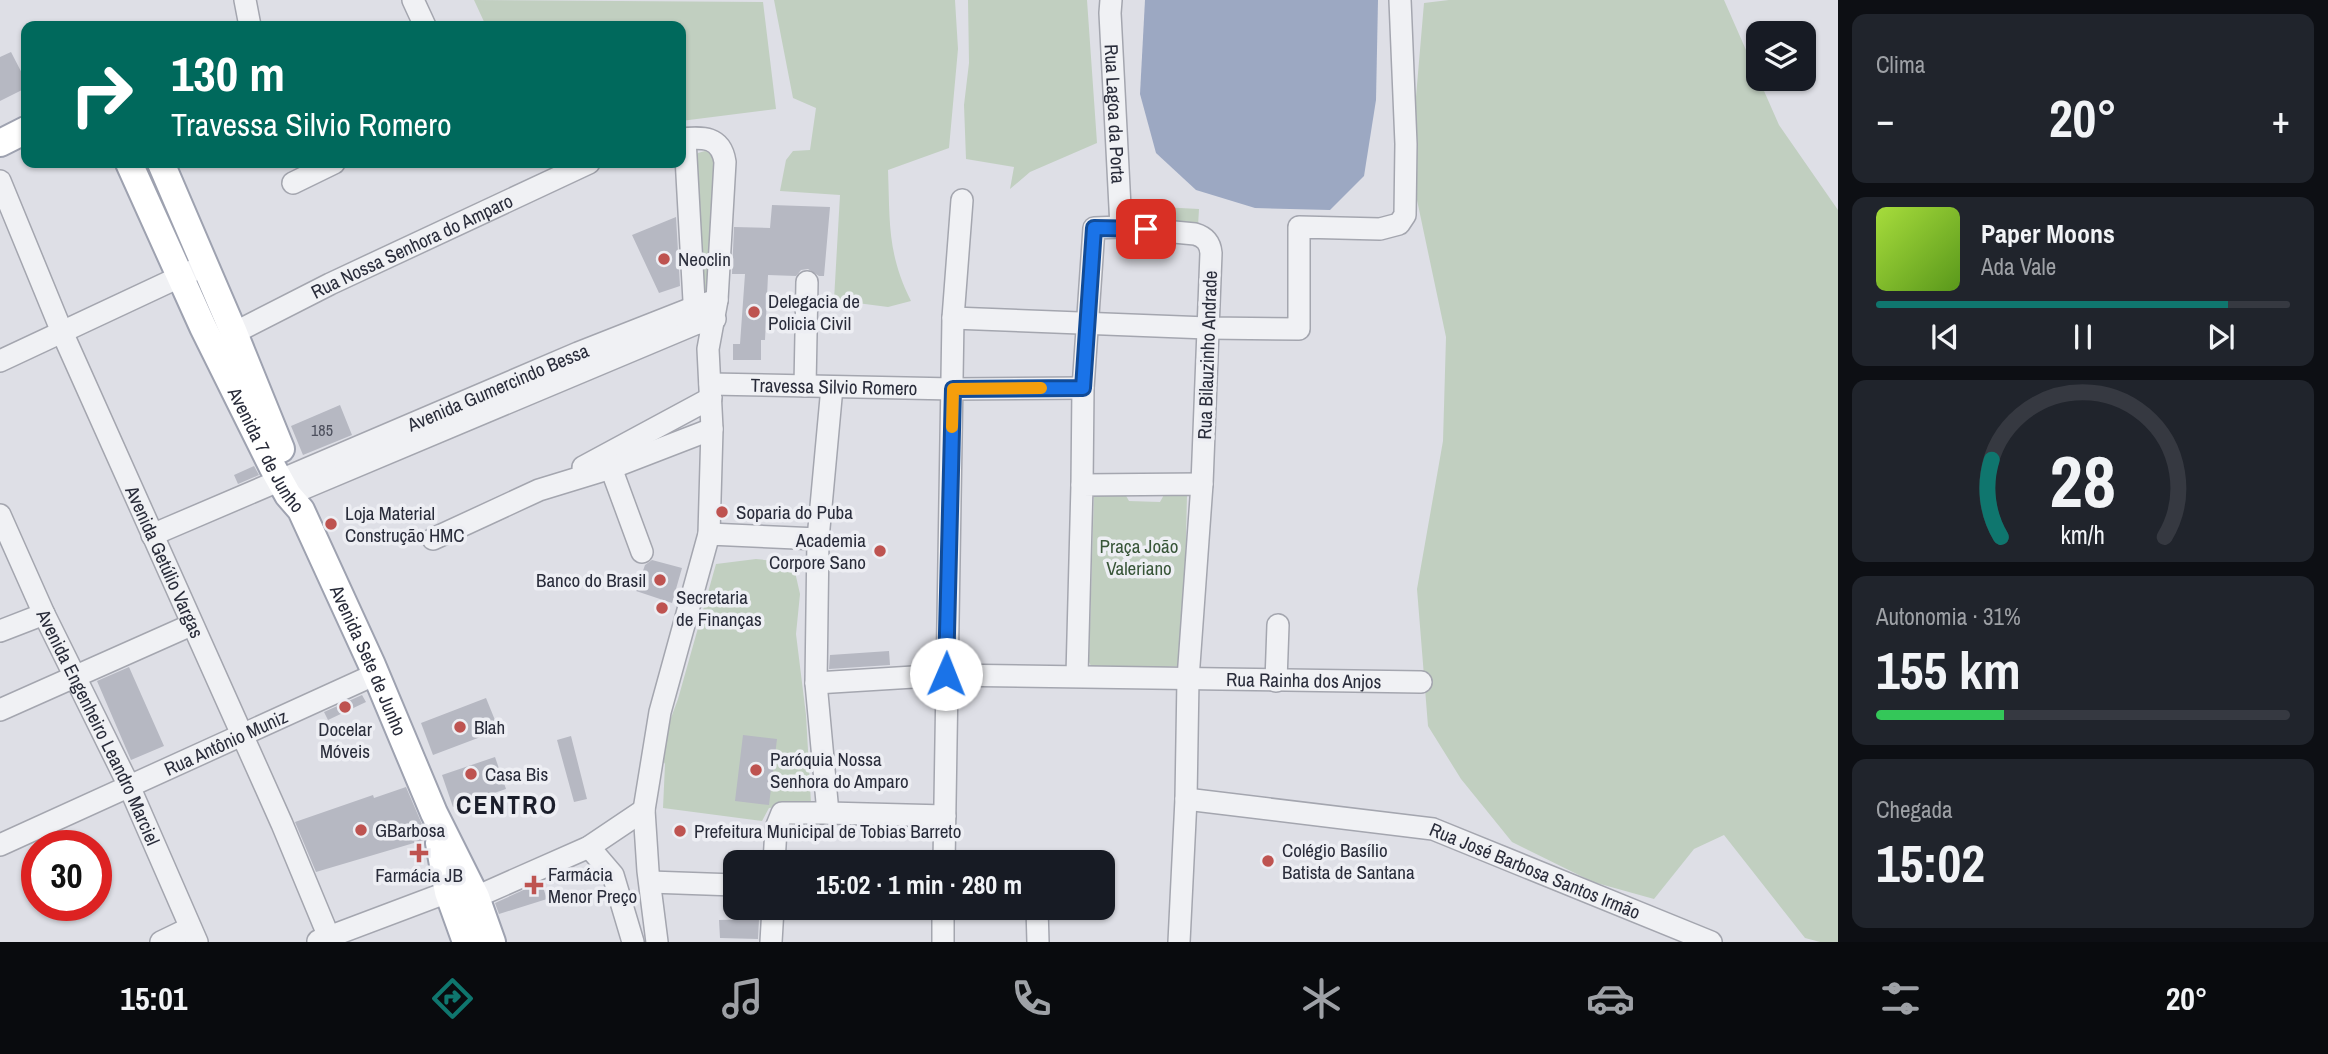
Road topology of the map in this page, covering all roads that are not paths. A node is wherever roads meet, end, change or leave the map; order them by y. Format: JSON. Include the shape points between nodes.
{"nodes":[{"id":1,"x":245,"y":0,"type":"edge"},
{"id":2,"x":413,"y":0,"type":"edge"},
{"id":3,"x":1111,"y":0,"type":"edge"},
{"id":4,"x":1400,"y":0,"type":"edge"},
{"id":5,"x":249,"y":21,"type":"edge"},
{"id":6,"x":423,"y":21,"type":"edge"},
{"id":7,"x":21,"y":132,"type":"edge"},
{"id":8,"x":686,"y":139,"type":"edge"},
{"id":9,"x":0,"y":143,"type":"edge"},
{"id":10,"x":686,"y":162,"type":"edge"},
{"id":11,"x":141,"y":168,"type":"edge"},
{"id":12,"x":164,"y":168,"type":"edge"},
{"id":13,"x":324,"y":168,"type":"edge"},
{"id":14,"x":578,"y":168,"type":"edge"},
{"id":15,"x":0,"y":181,"type":"edge"},
{"id":16,"x":293,"y":183,"type":"dead end"},
{"id":17,"x":962,"y":200,"type":"dead end"},
{"id":18,"x":1121,"y":227,"type":"junction"},
{"id":19,"x":205,"y":265,"type":"junction"},
{"id":20,"x":182,"y":278,"type":"junction"},
{"id":21,"x":807,"y":282,"type":"dead end"},
{"id":22,"x":706,"y":312,"type":"junction"},
{"id":23,"x":953,"y":318,"type":"junction"},
{"id":24,"x":1087,"y":324,"type":"junction"},
{"id":25,"x":1207,"y":328,"type":"junction"},
{"id":26,"x":62,"y":332,"type":"junction"},
{"id":27,"x":234,"y":332,"type":"junction"},
{"id":28,"x":0,"y":361,"type":"edge"},
{"id":29,"x":805,"y":386,"type":"junction"},
{"id":30,"x":832,"y":387,"type":"junction"},
{"id":31,"x":1083,"y":388,"type":"junction"},
{"id":32,"x":953,"y":389,"type":"junction"},
{"id":33,"x":710,"y":391,"type":"junction"},
{"id":34,"x":712,"y":429,"type":"junction"},
{"id":35,"x":611,"y":468,"type":"junction"},
{"id":36,"x":1202,"y":484,"type":"junction"},
{"id":37,"x":1083,"y":485,"type":"junction"},
{"id":38,"x":539,"y":490,"type":"junction"},
{"id":39,"x":292,"y":491,"type":"junction"},
{"id":40,"x":0,"y":515,"type":"edge"},
{"id":41,"x":709,"y":534,"type":"junction"},
{"id":42,"x":152,"y":535,"type":"junction"},
{"id":43,"x":433,"y":539,"type":"dead end"},
{"id":44,"x":818,"y":539,"type":"junction"},
{"id":45,"x":642,"y":552,"type":"dead end"},
{"id":46,"x":10,"y":556,"type":"edge"},
{"id":47,"x":44,"y":614,"type":"junction"},
{"id":48,"x":191,"y":625,"type":"junction"},
{"id":49,"x":1278,"y":625,"type":"dead end"},
{"id":50,"x":0,"y":631,"type":"edge"},
{"id":51,"x":376,"y":674,"type":"junction"},
{"id":52,"x":946,"y":674,"type":"junction"},
{"id":53,"x":1077,"y":675,"type":"junction"},
{"id":54,"x":76,"y":677,"type":"junction"},
{"id":55,"x":1188,"y":680,"type":"junction"},
{"id":56,"x":1276,"y":681,"type":"junction"},
{"id":57,"x":1421,"y":682,"type":"dead end"},
{"id":58,"x":816,"y":683,"type":"junction"},
{"id":59,"x":0,"y":710,"type":"edge"},
{"id":60,"x":240,"y":732,"type":"junction"},
{"id":61,"x":129,"y":786,"type":"junction"},
{"id":62,"x":1186,"y":799,"type":"junction"},
{"id":63,"x":644,"y":810,"type":"junction"},
{"id":64,"x":828,"y":813,"type":"junction"},
{"id":65,"x":434,"y":814,"type":"junction"},
{"id":66,"x":945,"y":816,"type":"junction"},
{"id":67,"x":0,"y":845,"type":"edge"},
{"id":68,"x":589,"y":847,"type":"junction"},
{"id":69,"x":776,"y":850,"type":"edge"},
{"id":70,"x":944,"y":850,"type":"edge"},
{"id":71,"x":613,"y":875,"type":"junction"},
{"id":72,"x":649,"y":877,"type":"junction"},
{"id":73,"x":723,"y":884,"type":"edge"},
{"id":74,"x":448,"y":892,"type":"junction"},
{"id":75,"x":476,"y":897,"type":"junction"},
{"id":76,"x":772,"y":920,"type":"edge"},
{"id":77,"x":943,"y":920,"type":"edge"},
{"id":78,"x":1037,"y":920,"type":"edge"},
{"id":79,"x":194,"y":935,"type":"edge"},
{"id":80,"x":325,"y":940,"type":"edge"},
{"id":81,"x":161,"y":942,"type":"edge"},
{"id":82,"x":466,"y":942,"type":"edge"},
{"id":83,"x":492,"y":942,"type":"edge"},
{"id":84,"x":633,"y":942,"type":"edge"},
{"id":85,"x":657,"y":942,"type":"edge"},
{"id":86,"x":771,"y":942,"type":"edge"},
{"id":87,"x":943,"y":942,"type":"edge"},
{"id":88,"x":1038,"y":942,"type":"edge"},
{"id":89,"x":1179,"y":942,"type":"edge"},
{"id":90,"x":1711,"y":942,"type":"edge"}],
"edges":[{"from":1,"to":5,"type":"street"},
{"from":2,"to":6,"type":"street"},
{"from":3,"to":18,"type":"street","name":"Rua Lagoa da Porta"},
{"from":4,"to":25,"type":"street","via":[[1405,215],[1399,224],[1380,229],[1299,227],[1299,329]]},
{"from":7,"to":9,"type":"main road"},
{"from":8,"to":22,"type":"street","via":[[716,142],[725,162]]},
{"from":10,"to":22,"type":"street"},
{"from":11,"to":20,"type":"main road","name":"Avenida 7 de Junho"},
{"from":12,"to":19,"type":"main road","name":"Avenida 7 de Junho"},
{"from":13,"to":16,"type":"street"},
{"from":14,"to":27,"type":"street","name":"Rua Nossa Senhora do Amparo"},
{"from":15,"to":26,"type":"street","name":"Avenida Getúlio Vargas"},
{"from":17,"to":23,"type":"street"},
{"from":18,"to":24,"type":"street","via":[[1094,228]]},
{"from":18,"to":25,"type":"street","name":"Rua Bilauzinho Andrade","via":[[1195,233],[1208,242]]},
{"from":19,"to":20,"type":"street"},
{"from":19,"to":27,"type":"main road","name":"Avenida 7 de Junho"},
{"from":20,"to":26,"type":"street"},
{"from":20,"to":39,"type":"main road","name":"Avenida 7 de Junho","via":[[203,327]]},
{"from":21,"to":29,"type":"street"},
{"from":22,"to":33,"type":"street"},
{"from":22,"to":39,"type":"street","name":"Avenida Gumercindo Bessa"},
{"from":23,"to":24,"type":"street"},
{"from":23,"to":32,"type":"street"},
{"from":24,"to":25,"type":"street"},
{"from":24,"to":31,"type":"street"},
{"from":25,"to":36,"type":"street","name":"Rua Bilauzinho Andrade"},
{"from":26,"to":28,"type":"street"},
{"from":26,"to":42,"type":"street","name":"Avenida Getúlio Vargas"},
{"from":27,"to":39,"type":"main road","name":"Avenida 7 de Junho"},
{"from":29,"to":30,"type":"street","name":"Travessa Silvio Romero"},
{"from":29,"to":33,"type":"street","name":"Travessa Silvio Romero"},
{"from":30,"to":32,"type":"street","name":"Travessa Silvio Romero"},
{"from":30,"to":44,"type":"street"},
{"from":31,"to":32,"type":"street","name":"Travessa Silvio Romero"},
{"from":31,"to":37,"type":"street"},
{"from":32,"to":52,"type":"street"},
{"from":33,"to":34,"type":"street"},
{"from":33,"to":38,"type":"street"},
{"from":34,"to":35,"type":"street"},
{"from":34,"to":41,"type":"street"},
{"from":35,"to":38,"type":"street"},
{"from":35,"to":45,"type":"street"},
{"from":36,"to":37,"type":"street"},
{"from":36,"to":55,"type":"street"},
{"from":37,"to":53,"type":"street"},
{"from":38,"to":43,"type":"street"},
{"from":39,"to":42,"type":"street","name":"Avenida Gumercindo Bessa"},
{"from":39,"to":51,"type":"main road","name":"Avenida Sete de Junho"},
{"from":40,"to":46,"type":"street","name":"Avenida Engenheiro Leandro Marciel"},
{"from":41,"to":44,"type":"street"},
{"from":41,"to":63,"type":"street","via":[[660,712]]},
{"from":42,"to":48,"type":"street","name":"Avenida Getúlio Vargas"},
{"from":44,"to":58,"type":"street"},
{"from":46,"to":47,"type":"street","name":"Avenida Engenheiro Leandro Marciel"},
{"from":47,"to":50,"type":"street"},
{"from":47,"to":54,"type":"street","name":"Avenida Engenheiro Leandro Marciel"},
{"from":48,"to":54,"type":"street"},
{"from":48,"to":60,"type":"street","name":"Avenida Getúlio Vargas"},
{"from":49,"to":56,"type":"street"},
{"from":51,"to":60,"type":"street","name":"Rua Antônio Muniz"},
{"from":51,"to":65,"type":"main road","name":"Avenida Sete de Junho"},
{"from":52,"to":53,"type":"street"},
{"from":52,"to":58,"type":"street"},
{"from":52,"to":66,"type":"street"},
{"from":53,"to":55,"type":"street"},
{"from":54,"to":59,"type":"street"},
{"from":54,"to":61,"type":"street","name":"Avenida Engenheiro Leandro Marciel"},
{"from":55,"to":56,"type":"street","name":"Rua Rainha dos Anjos"},
{"from":55,"to":62,"type":"street"},
{"from":56,"to":57,"type":"street","name":"Rua Rainha dos Anjos"},
{"from":58,"to":64,"type":"street"},
{"from":60,"to":61,"type":"street","name":"Rua Antônio Muniz"},
{"from":60,"to":80,"type":"street","name":"Avenida Getúlio Vargas","via":[[282,824]]},
{"from":61,"to":67,"type":"street","name":"Rua Antônio Muniz"},
{"from":61,"to":79,"type":"street","name":"Avenida Engenheiro Leandro Marciel"},
{"from":62,"to":89,"type":"street"},
{"from":62,"to":90,"type":"street","name":"Rua José Barbosa Santos Irmão","via":[[1433,829]]},
{"from":63,"to":68,"type":"street"},
{"from":63,"to":72,"type":"street"},
{"from":64,"to":66,"type":"street"},
{"from":64,"to":69,"type":"street","via":[[782,813]]},
{"from":65,"to":74,"type":"main road","name":"Avenida Sete de Junho"},
{"from":65,"to":75,"type":"main road","name":"Avenida Sete de Junho"},
{"from":66,"to":70,"type":"street"},
{"from":68,"to":71,"type":"street"},
{"from":68,"to":75,"type":"street"},
{"from":71,"to":72,"type":"street"},
{"from":71,"to":84,"type":"street"},
{"from":72,"to":73,"type":"street"},
{"from":72,"to":85,"type":"street"},
{"from":74,"to":80,"type":"street"},
{"from":74,"to":82,"type":"main road","name":"Avenida Sete de Junho"},
{"from":75,"to":83,"type":"main road","name":"Avenida Sete de Junho"},
{"from":76,"to":86,"type":"street"},
{"from":77,"to":87,"type":"street"},
{"from":78,"to":88,"type":"street"},
{"from":79,"to":81,"type":"street"}]}
